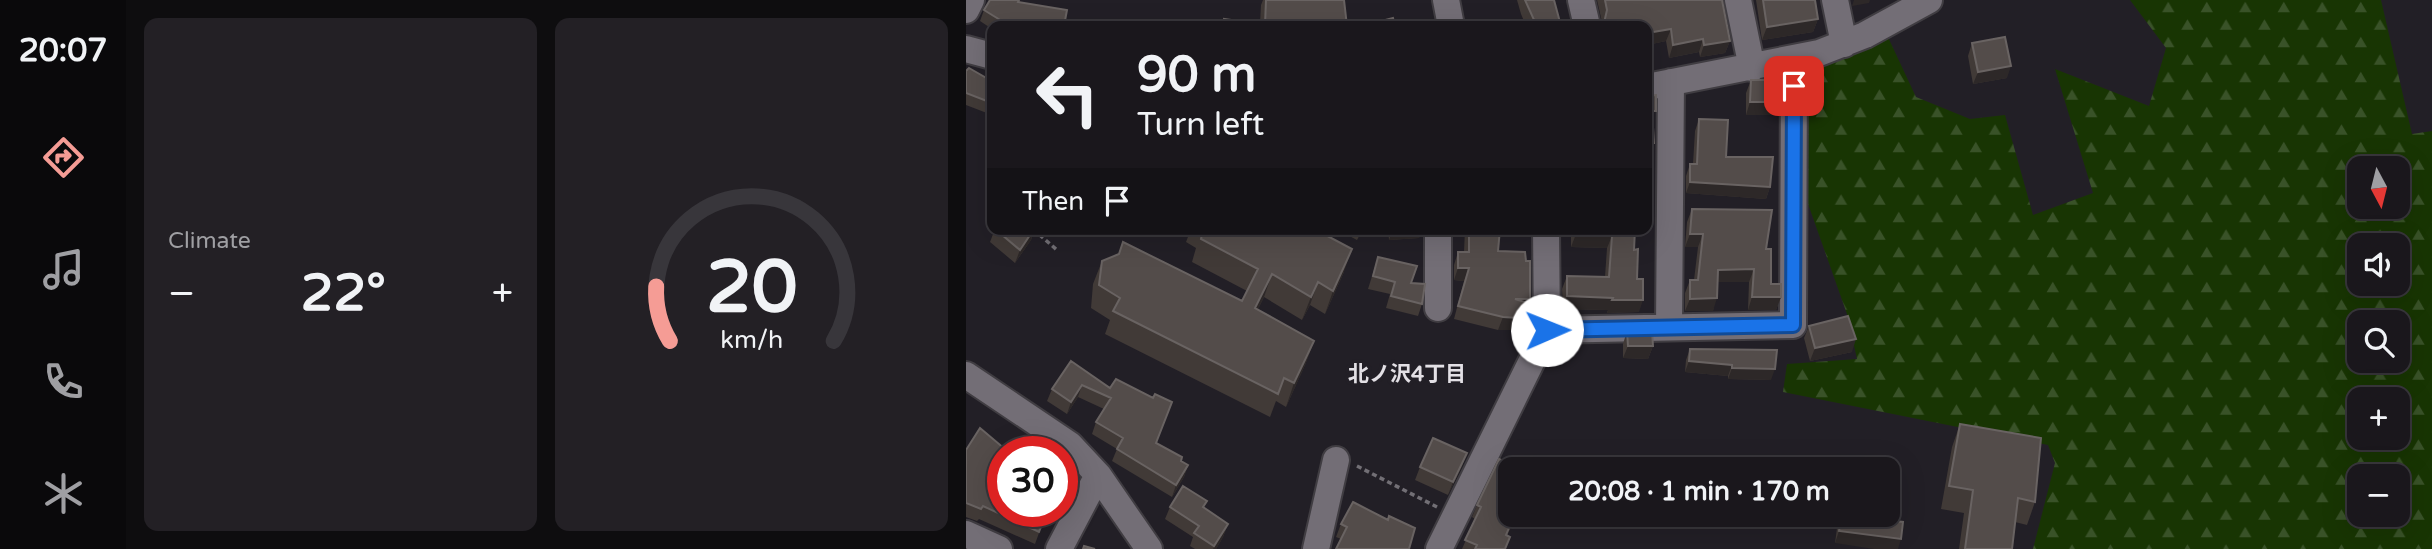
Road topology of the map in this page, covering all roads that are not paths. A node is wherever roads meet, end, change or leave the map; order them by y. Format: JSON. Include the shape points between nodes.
{"nodes":[{"id":1,"x":971,"y":0,"type":"edge"},
{"id":2,"x":1446,"y":0,"type":"edge"},
{"id":3,"x":1581,"y":0,"type":"edge"},
{"id":4,"x":1738,"y":0,"type":"edge"},
{"id":5,"x":1835,"y":0,"type":"edge"},
{"id":6,"x":1929,"y":0,"type":"edge"},
{"id":7,"x":966,"y":10,"type":"edge"},
{"id":8,"x":1450,"y":21,"type":"edge"},
{"id":9,"x":1586,"y":21,"type":"edge"},
{"id":10,"x":1844,"y":44,"type":"junction"},
{"id":11,"x":966,"y":49,"type":"edge"},
{"id":12,"x":987,"y":54,"type":"edge"},
{"id":13,"x":1794,"y":60,"type":"junction"},
{"id":14,"x":1752,"y":68,"type":"junction"},
{"id":15,"x":1659,"y":85,"type":"edge"},
{"id":16,"x":1438,"y":235,"type":"edge"},
{"id":17,"x":1546,"y":235,"type":"edge"},
{"id":18,"x":1438,"y":309,"type":"dead end"},
{"id":19,"x":1670,"y":327,"type":"junction"},
{"id":20,"x":1547,"y":330,"type":"junction"},
{"id":21,"x":966,"y":375,"type":"edge"},
{"id":22,"x":1345,"y":462,"type":"road end"},
{"id":23,"x":1098,"y":475,"type":"junction"},
{"id":24,"x":966,"y":534,"type":"edge"},
{"id":25,"x":1145,"y":547,"type":"edge"},
{"id":26,"x":999,"y":549,"type":"edge"},
{"id":27,"x":1059,"y":549,"type":"edge"},
{"id":28,"x":1316,"y":549,"type":"edge"},
{"id":29,"x":1439,"y":549,"type":"edge"}],
"edges":[{"from":1,"to":7,"type":"street"},
{"from":2,"to":8,"type":"street"},
{"from":3,"to":9,"type":"street"},
{"from":4,"to":14,"type":"street"},
{"from":5,"to":10,"type":"street"},
{"from":6,"to":10,"type":"street"},
{"from":10,"to":13,"type":"street"},
{"from":11,"to":12,"type":"street"},
{"from":13,"to":14,"type":"street"},
{"from":13,"to":19,"type":"street","via":[[1793,325]]},
{"from":14,"to":15,"type":"street"},
{"from":15,"to":19,"type":"street"},
{"from":16,"to":18,"type":"street"},
{"from":17,"to":20,"type":"street"},
{"from":19,"to":20,"type":"street"},
{"from":20,"to":29,"type":"street"},
{"from":21,"to":23,"type":"street","via":[[1070,445]]},
{"from":22,"to":28,"type":"street"},
{"from":23,"to":25,"type":"street"},
{"from":23,"to":27,"type":"street"},
{"from":24,"to":26,"type":"street"}]}
